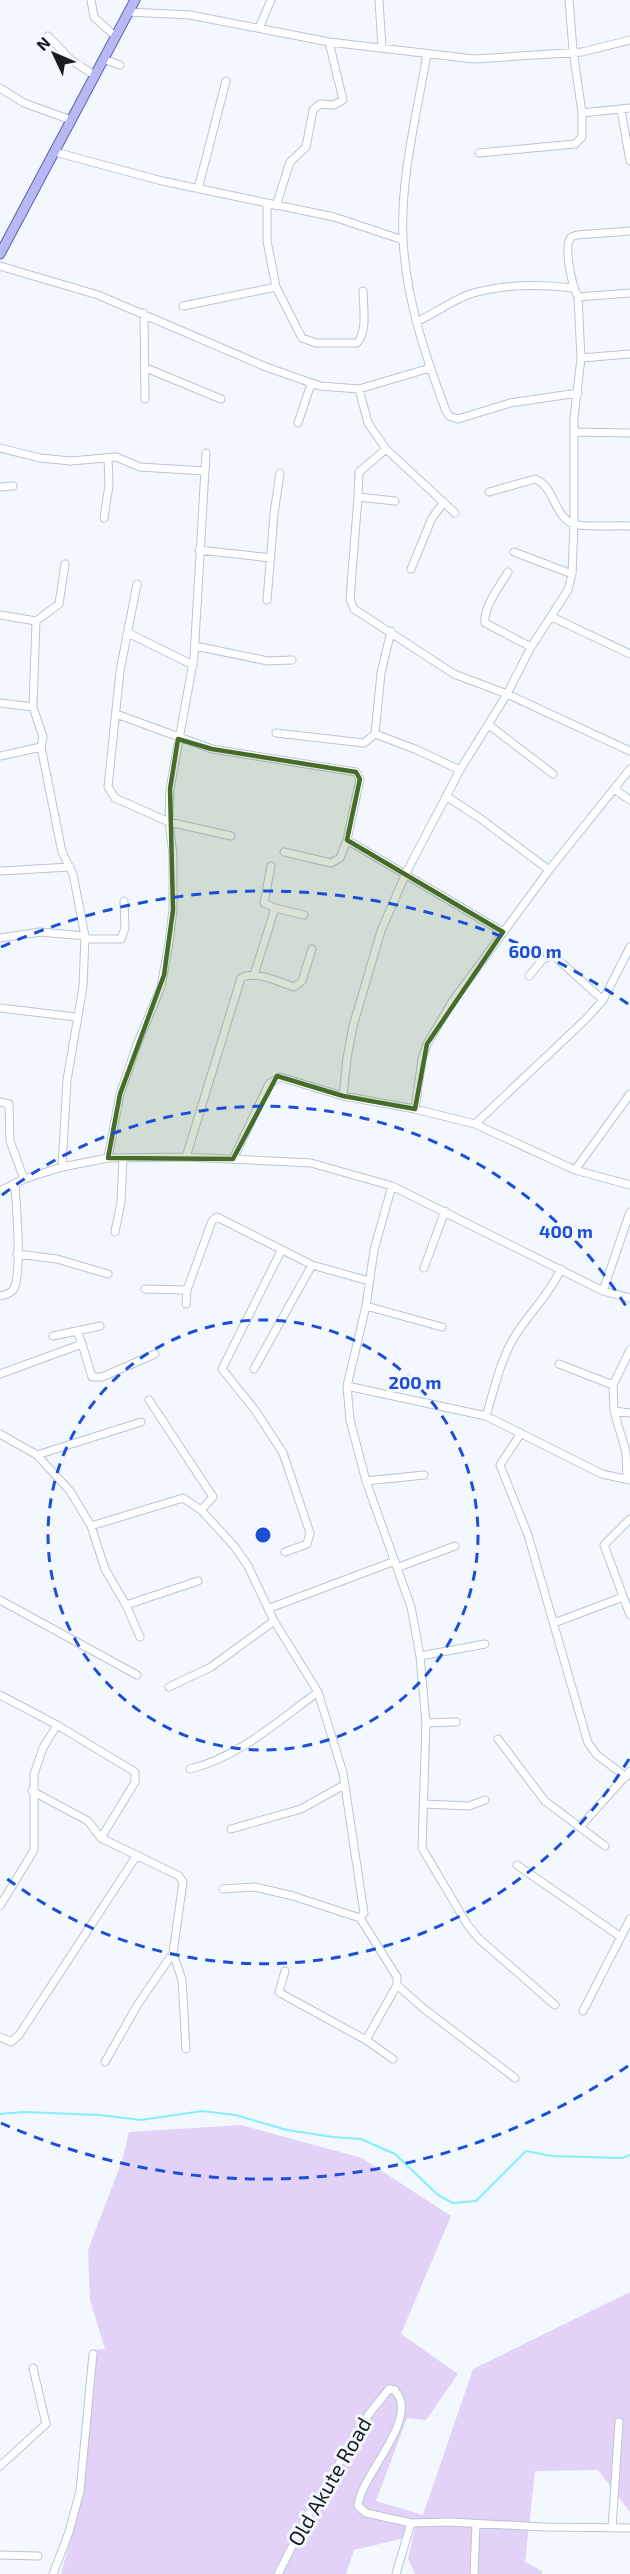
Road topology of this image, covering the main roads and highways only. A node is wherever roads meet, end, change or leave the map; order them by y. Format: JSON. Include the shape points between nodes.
{"nodes":[{"id":1,"x":135,"y":0,"type":"edge"},
{"id":2,"x":0,"y":254,"type":"edge"}],
"edges":[{"from":1,"to":2,"type":"main road"}]}
